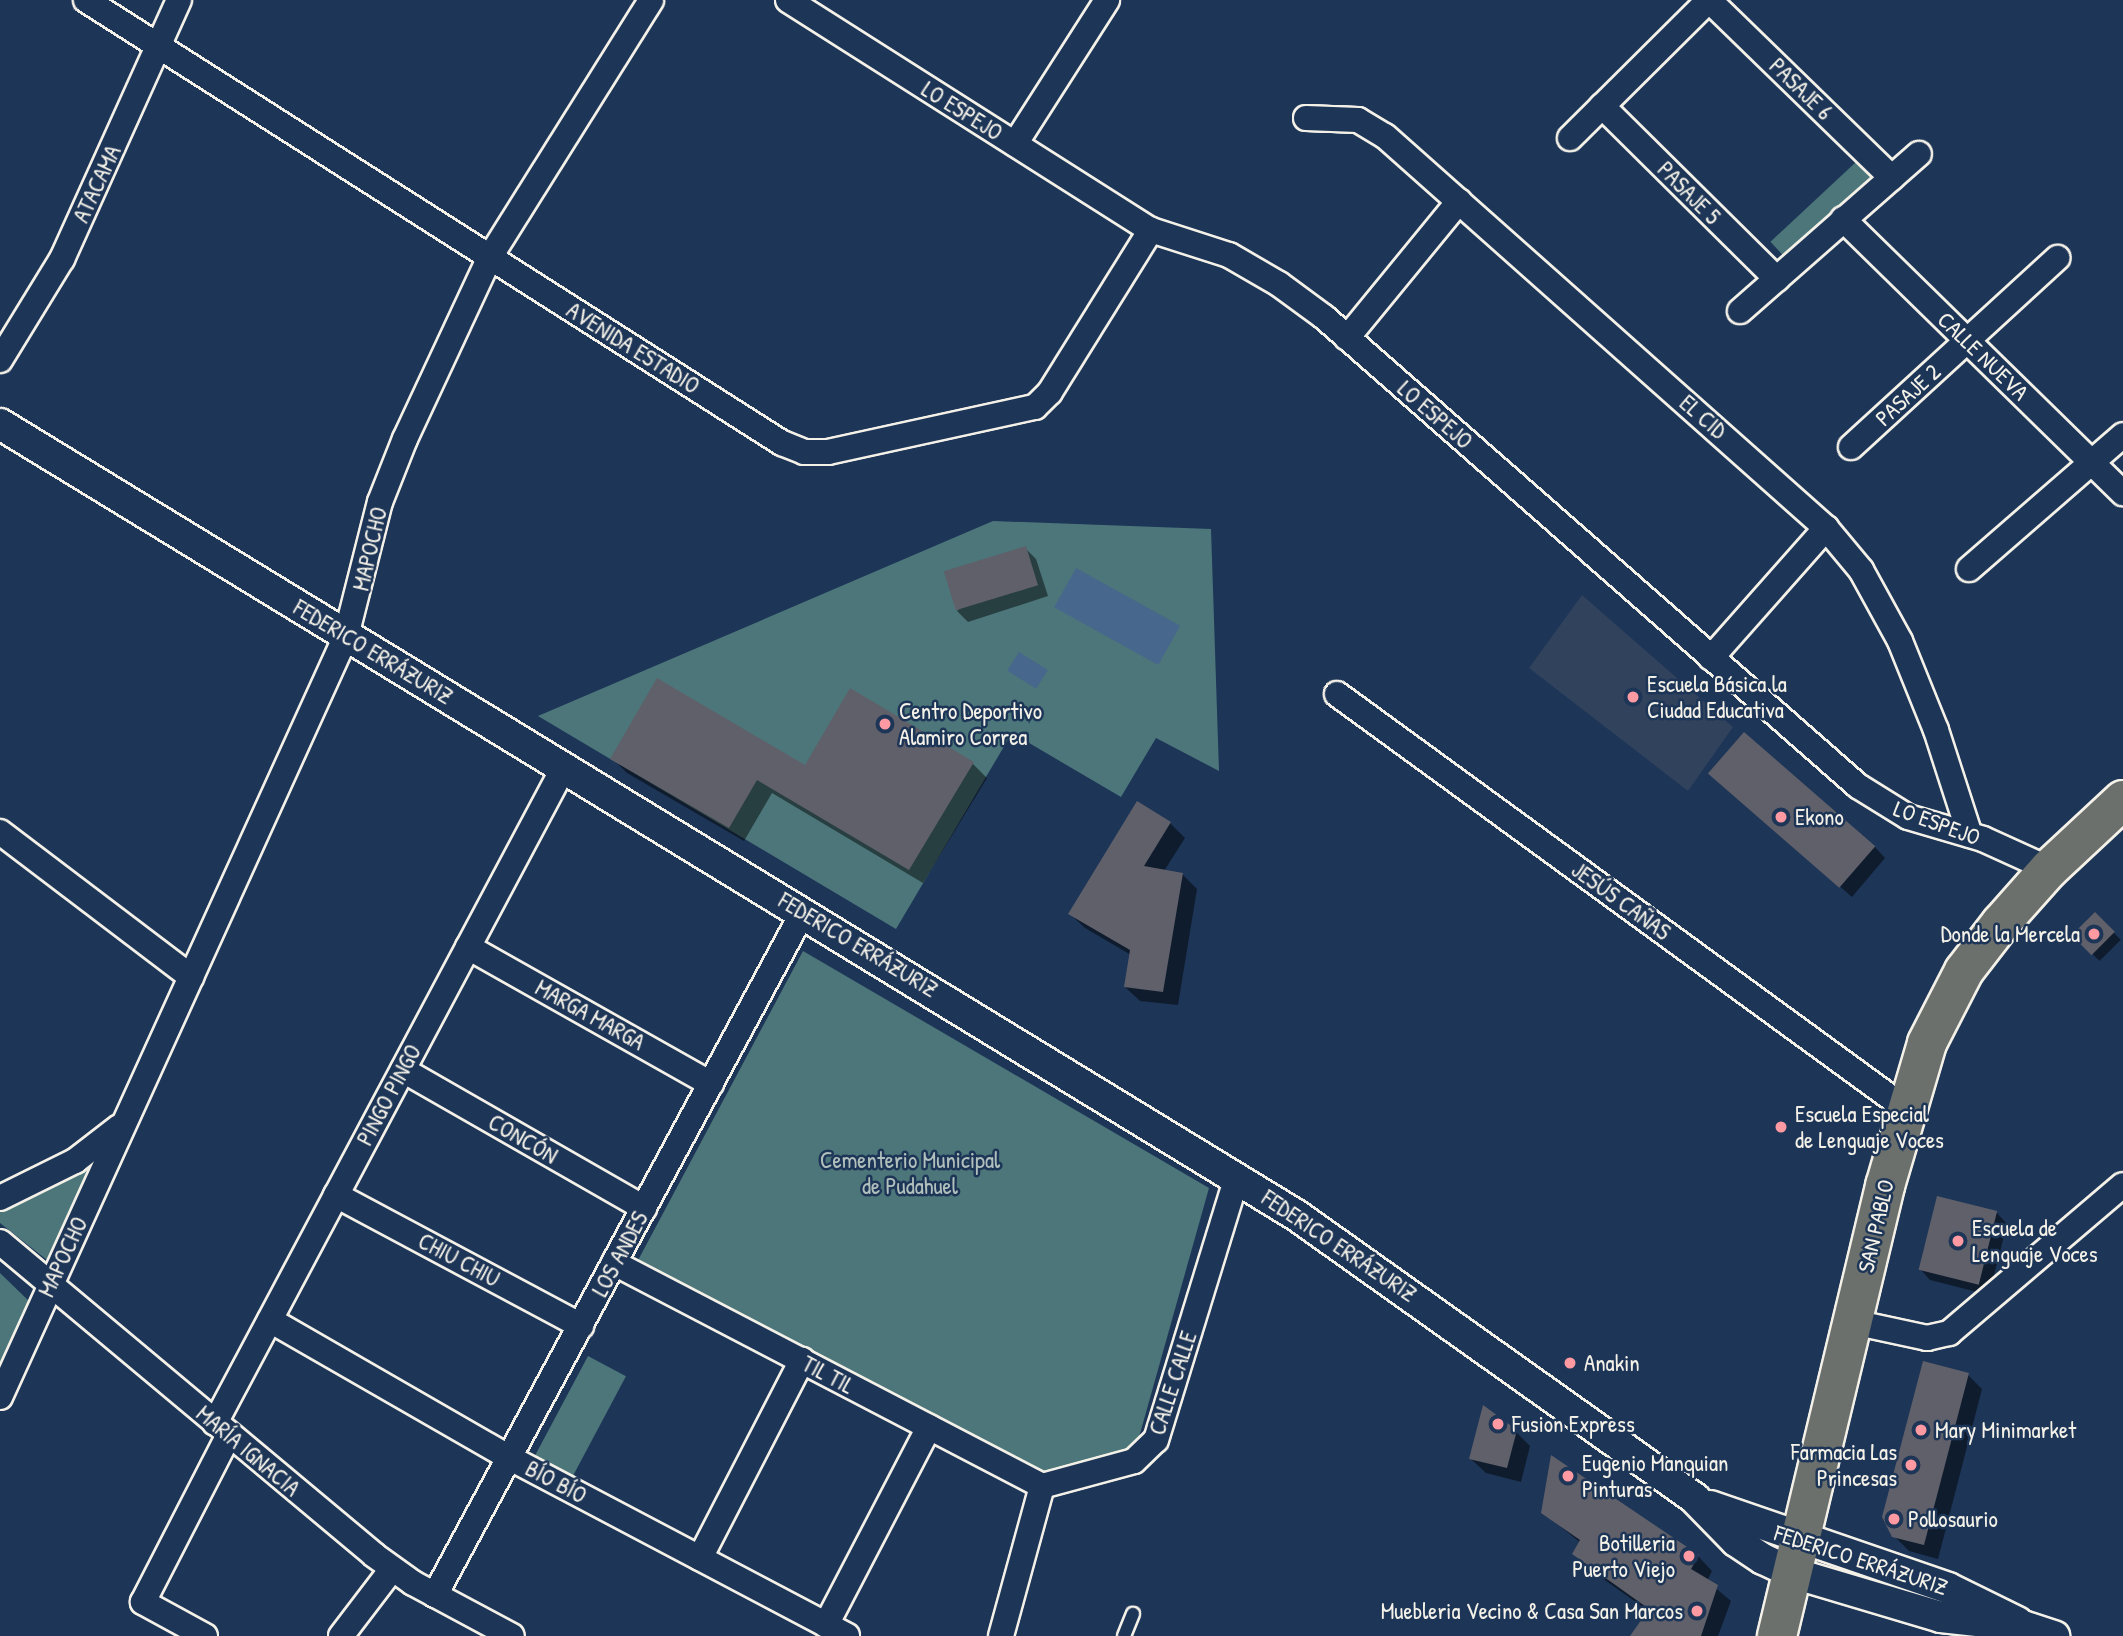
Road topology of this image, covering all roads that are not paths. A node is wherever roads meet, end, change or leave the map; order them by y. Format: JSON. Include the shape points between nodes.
{"nodes":[{"id":1,"x":86,"y":0,"type":"edge"},
{"id":2,"x":179,"y":0,"type":"edge"},
{"id":3,"x":651,"y":0,"type":"edge"},
{"id":4,"x":788,"y":0,"type":"edge"},
{"id":5,"x":1107,"y":0,"type":"edge"},
{"id":6,"x":1709,"y":0,"type":"edge"},
{"id":7,"x":160,"y":47,"type":"junction"},
{"id":8,"x":1602,"y":106,"type":"junction"},
{"id":9,"x":1306,"y":118,"type":"dead end"},
{"id":10,"x":1570,"y":138,"type":"dead end"},
{"id":11,"x":1015,"y":144,"type":"junction"},
{"id":12,"x":1919,"y":154,"type":"dead end"},
{"id":13,"x":1892,"y":178,"type":"junction"},
{"id":14,"x":1459,"y":201,"type":"junction"},
{"id":15,"x":1843,"y":219,"type":"junction"},
{"id":16,"x":1151,"y":230,"type":"junction"},
{"id":17,"x":490,"y":257,"type":"junction"},
{"id":18,"x":2057,"y":258,"type":"dead end"},
{"id":19,"x":1777,"y":279,"type":"junction"},
{"id":20,"x":1740,"y":311,"type":"dead end"},
{"id":21,"x":1347,"y":338,"type":"junction"},
{"id":22,"x":1967,"y":340,"type":"junction"},
{"id":23,"x":0,"y":360,"type":"edge"},
{"id":24,"x":0,"y":424,"type":"edge"},
{"id":25,"x":2123,"y":435,"type":"edge"},
{"id":26,"x":1851,"y":447,"type":"dead end"},
{"id":27,"x":2092,"y":462,"type":"junction"},
{"id":28,"x":2123,"y":493,"type":"edge"},
{"id":29,"x":1826,"y":528,"type":"junction"},
{"id":30,"x":1969,"y":569,"type":"dead end"},
{"id":31,"x":346,"y":636,"type":"junction"},
{"id":32,"x":1712,"y":658,"type":"junction"},
{"id":33,"x":1337,"y":694,"type":"dead end"},
{"id":34,"x":564,"y":767,"type":"junction"},
{"id":35,"x":2123,"y":800,"type":"edge"},
{"id":36,"x":0,"y":831,"type":"edge"},
{"id":37,"x":1970,"y":835,"type":"junction"},
{"id":38,"x":2049,"y":869,"type":"junction"},
{"id":39,"x":803,"y":912,"type":"junction"},
{"id":40,"x":468,"y":947,"type":"junction"},
{"id":41,"x":191,"y":977,"type":"junction"},
{"id":42,"x":403,"y":1070,"type":"junction"},
{"id":43,"x":711,"y":1084,"type":"junction"},
{"id":44,"x":1905,"y":1108,"type":"junction"},
{"id":45,"x":127,"y":1119,"type":"junction"},
{"id":46,"x":1237,"y":1177,"type":"junction"},
{"id":47,"x":2123,"y":1185,"type":"edge"},
{"id":48,"x":336,"y":1195,"type":"junction"},
{"id":49,"x":0,"y":1198,"type":"edge"},
{"id":50,"x":644,"y":1208,"type":"junction"},
{"id":51,"x":0,"y":1242,"type":"edge"},
{"id":52,"x":614,"y":1263,"type":"junction"},
{"id":53,"x":50,"y":1285,"type":"junction"},
{"id":54,"x":270,"y":1320,"type":"junction"},
{"id":55,"x":1853,"y":1322,"type":"junction"},
{"id":56,"x":581,"y":1326,"type":"junction"},
{"id":57,"x":802,"y":1360,"type":"junction"},
{"id":58,"x":0,"y":1397,"type":"edge"},
{"id":59,"x":929,"y":1427,"type":"junction"},
{"id":60,"x":222,"y":1429,"type":"junction"},
{"id":61,"x":510,"y":1458,"type":"junction"},
{"id":62,"x":1042,"y":1486,"type":"junction"},
{"id":63,"x":1797,"y":1556,"type":"junction"},
{"id":64,"x":700,"y":1558,"type":"junction"},
{"id":65,"x":392,"y":1569,"type":"junction"},
{"id":66,"x":435,"y":1595,"type":"junction"},
{"id":67,"x":1133,"y":1614,"type":"dead end"},
{"id":68,"x":837,"y":1630,"type":"edge"},
{"id":69,"x":205,"y":1636,"type":"edge"},
{"id":70,"x":341,"y":1636,"type":"edge"},
{"id":71,"x":512,"y":1636,"type":"edge"},
{"id":72,"x":1000,"y":1636,"type":"edge"},
{"id":73,"x":1124,"y":1636,"type":"edge"},
{"id":74,"x":1777,"y":1636,"type":"edge"},
{"id":75,"x":2054,"y":1636,"type":"edge"}],
"edges":[{"from":1,"to":7,"type":"street","name":"AVENIDA ESTADIO"},
{"from":2,"to":7,"type":"street","name":"ATACAMA"},
{"from":3,"to":17,"type":"street","name":"MAPOCHO"},
{"from":4,"to":11,"type":"street","name":"LO ESPEJO"},
{"from":5,"to":11,"type":"street"},
{"from":6,"to":8,"type":"street"},
{"from":6,"to":13,"type":"street","name":"PASAJE 6"},
{"from":7,"to":17,"type":"street","name":"AVENIDA ESTADIO"},
{"from":7,"to":23,"type":"street","name":"ATACAMA","via":[[62,258]]},
{"from":8,"to":10,"type":"street"},
{"from":8,"to":19,"type":"street","name":"PASAJE 5"},
{"from":9,"to":14,"type":"street","name":"EL CID","via":[[1346,118],[1373,127]]},
{"from":11,"to":16,"type":"street","name":"LO ESPEJO"},
{"from":12,"to":13,"type":"street"},
{"from":13,"to":15,"type":"street"},
{"from":14,"to":21,"type":"street"},
{"from":14,"to":29,"type":"street","name":"EL CID"},
{"from":15,"to":19,"type":"street"},
{"from":15,"to":22,"type":"street","name":"CALLE NUEVA"},
{"from":16,"to":17,"type":"street","name":"AVENIDA ESTADIO","via":[[1050,392],[1035,407],[816,453],[782,443]]},
{"from":16,"to":21,"type":"street","name":"LO ESPEJO","via":[[1199,243],[1258,270]]},
{"from":17,"to":31,"type":"street","name":"MAPOCHO","via":[[390,474]]},
{"from":18,"to":22,"type":"street","name":"PASAJE 2"},
{"from":19,"to":20,"type":"street"},
{"from":21,"to":32,"type":"street","name":"LO ESPEJO"},
{"from":22,"to":26,"type":"street","name":"PASAJE 2"},
{"from":22,"to":27,"type":"street","name":"CALLE NUEVA"},
{"from":24,"to":31,"type":"street","name":"FEDERICO ERRÁZURIZ"},
{"from":25,"to":27,"type":"street"},
{"from":27,"to":28,"type":"street","name":"CALLE NUEVA"},
{"from":27,"to":30,"type":"street"},
{"from":29,"to":32,"type":"street"},
{"from":29,"to":37,"type":"street","name":"EL CID","via":[[1861,570],[1900,640]]},
{"from":31,"to":34,"type":"street","name":"FEDERICO ERRÁZURIZ"},
{"from":31,"to":41,"type":"street","name":"MAPOCHO"},
{"from":32,"to":37,"type":"street","name":"LO ESPEJO","via":[[1873,798],[1908,817]]},
{"from":33,"to":44,"type":"street","name":"JESÚS CAÑAS"},
{"from":34,"to":39,"type":"street","name":"FEDERICO ERRÁZURIZ"},
{"from":34,"to":40,"type":"street","name":"PINGO PINGO"},
{"from":35,"to":38,"type":"main road","name":"SAN PABLO"},
{"from":36,"to":41,"type":"street"},
{"from":37,"to":38,"type":"street","name":"LO ESPEJO"},
{"from":38,"to":44,"type":"main road","name":"SAN PABLO","via":[[1964,971],[1927,1043]]},
{"from":39,"to":43,"type":"street","name":"LOS ANDES"},
{"from":39,"to":46,"type":"street","name":"FEDERICO ERRÁZURIZ"},
{"from":40,"to":42,"type":"street","name":"PINGO PINGO"},
{"from":40,"to":43,"type":"street","name":"MARGA MARGA"},
{"from":41,"to":45,"type":"street","name":"MAPOCHO"},
{"from":42,"to":48,"type":"street","name":"PINGO PINGO"},
{"from":42,"to":50,"type":"street","name":"CONCÓN"},
{"from":43,"to":50,"type":"street","name":"LOS ANDES"},
{"from":44,"to":55,"type":"main road","name":"SAN PABLO"},
{"from":45,"to":49,"type":"street","name":"MAPOCHO","via":[[75,1161]]},
{"from":45,"to":53,"type":"street","name":"MAPOCHO"},
{"from":46,"to":62,"type":"street","name":"CALLE CALLE","via":[[1156,1440],[1134,1461]]},
{"from":46,"to":63,"type":"street","name":"FEDERICO ERRÁZURIZ","via":[[1364,1261],[1695,1499],[1747,1549]]},
{"from":47,"to":55,"type":"street","via":[[1949,1333],[1927,1338]]},
{"from":48,"to":54,"type":"street","name":"PINGO PINGO"},
{"from":48,"to":56,"type":"street","name":"CHIU CHIU"},
{"from":50,"to":52,"type":"street","name":"LOS ANDES"},
{"from":51,"to":53,"type":"street","name":"MARÍA IGNACIA"},
{"from":52,"to":56,"type":"street","name":"LOS ANDES"},
{"from":52,"to":57,"type":"street","name":"TIL TIL"},
{"from":53,"to":58,"type":"street","name":"MAPOCHO"},
{"from":53,"to":60,"type":"street","name":"MARÍA IGNACIA"},
{"from":54,"to":60,"type":"street","name":"PINGO PINGO"},
{"from":54,"to":61,"type":"street","name":"BÍO BÍO"},
{"from":55,"to":63,"type":"main road","name":"SAN PABLO"},
{"from":56,"to":61,"type":"street","name":"LOS ANDES"},
{"from":57,"to":59,"type":"street","name":"TIL TIL"},
{"from":57,"to":64,"type":"street"},
{"from":59,"to":62,"type":"street","name":"TIL TIL"},
{"from":59,"to":68,"type":"street"},
{"from":60,"to":65,"type":"street","name":"MARÍA IGNACIA"},
{"from":60,"to":69,"type":"street","name":"PINGO PINGO","via":[[143,1602]]},
{"from":61,"to":64,"type":"street","name":"BÍO BÍO"},
{"from":61,"to":66,"type":"street","name":"LOS ANDES"},
{"from":62,"to":72,"type":"street"},
{"from":63,"to":74,"type":"main road","name":"SAN PABLO"},
{"from":63,"to":75,"type":"street","name":"FEDERICO ERRÁZURIZ","via":[[1941,1617],[2023,1626]]},
{"from":64,"to":68,"type":"street","name":"BÍO BÍO"},
{"from":65,"to":66,"type":"street","name":"MARÍA IGNACIA"},
{"from":65,"to":70,"type":"street"},
{"from":66,"to":71,"type":"street","name":"MARÍA IGNACIA"},
{"from":67,"to":73,"type":"lane"}]}
